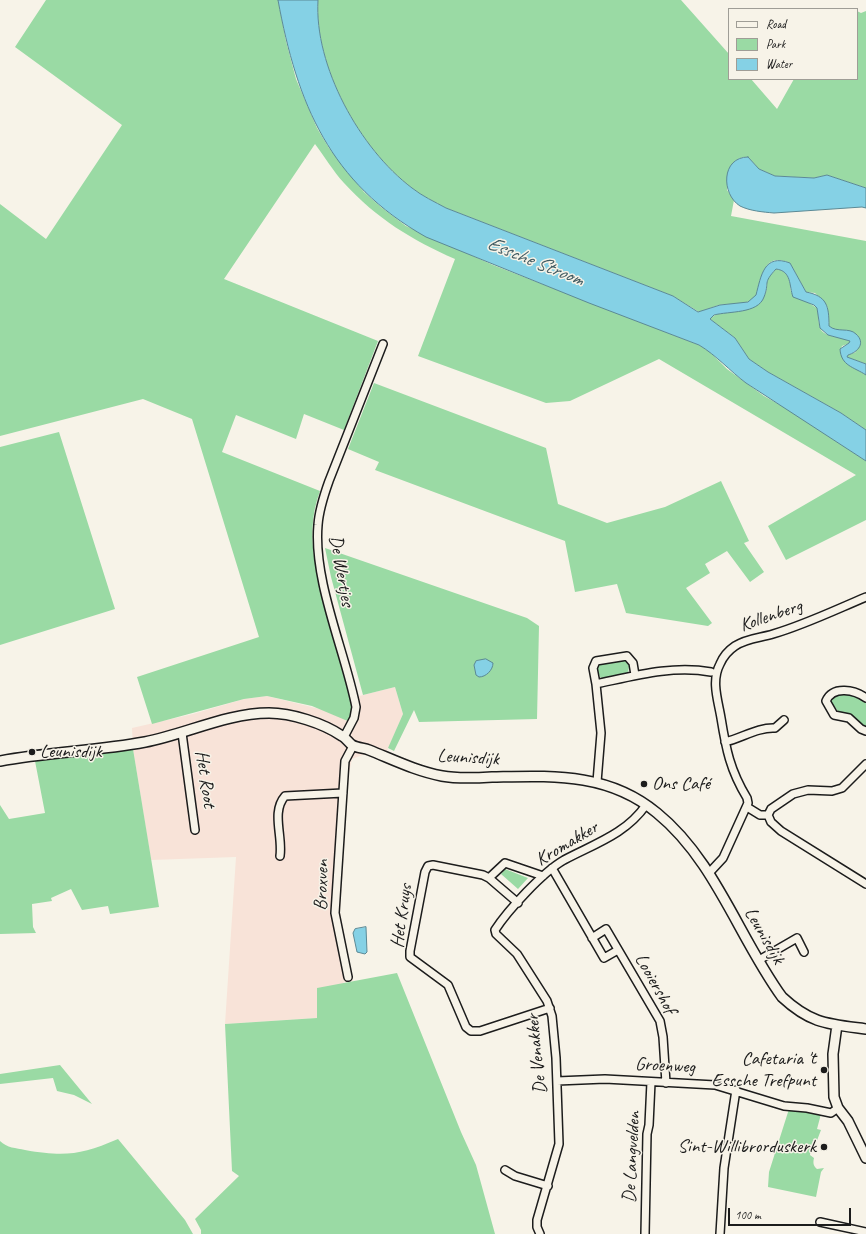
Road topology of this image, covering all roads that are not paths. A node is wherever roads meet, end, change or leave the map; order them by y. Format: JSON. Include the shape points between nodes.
{"nodes":[{"id":1,"x":384,"y":344,"type":"dead end"},
{"id":2,"x":866,"y":597,"type":"edge"},
{"id":3,"x":711,"y":672,"type":"dead end"},
{"id":4,"x":635,"y":675,"type":"junction"},
{"id":5,"x":596,"y":684,"type":"junction"},
{"id":6,"x":866,"y":698,"type":"edge"},
{"id":7,"x":784,"y":720,"type":"dead end"},
{"id":8,"x":866,"y":731,"type":"edge"},
{"id":9,"x":182,"y":733,"type":"junction"},
{"id":10,"x":344,"y":737,"type":"junction"},
{"id":11,"x":725,"y":742,"type":"junction"},
{"id":12,"x":353,"y":746,"type":"junction"},
{"id":13,"x":0,"y":761,"type":"edge"},
{"id":14,"x":866,"y":764,"type":"edge"},
{"id":15,"x":597,"y":782,"type":"junction"},
{"id":16,"x":343,"y":793,"type":"junction"},
{"id":17,"x":646,"y":805,"type":"junction"},
{"id":18,"x":747,"y":807,"type":"junction"},
{"id":19,"x":768,"y":815,"type":"junction"},
{"id":20,"x":195,"y":830,"type":"dead end"},
{"id":21,"x":280,"y":856,"type":"dead end"},
{"id":22,"x":552,"y":868,"type":"junction"},
{"id":23,"x":708,"y":873,"type":"junction"},
{"id":24,"x":543,"y":876,"type":"junction"},
{"id":25,"x":489,"y":878,"type":"junction"},
{"id":26,"x":866,"y":884,"type":"edge"},
{"id":27,"x":518,"y":903,"type":"junction"},
{"id":28,"x":496,"y":934,"type":"joint"},
{"id":29,"x":592,"y":938,"type":"junction"},
{"id":30,"x":618,"y":950,"type":"junction"},
{"id":31,"x":804,"y":952,"type":"dead end"},
{"id":32,"x":759,"y":960,"type":"junction"},
{"id":33,"x":348,"y":976,"type":"dead end"},
{"id":34,"x":550,"y":1008,"type":"junction"},
{"id":35,"x":837,"y":1025,"type":"junction"},
{"id":36,"x":866,"y":1029,"type":"edge"},
{"id":37,"x":557,"y":1081,"type":"junction"},
{"id":38,"x":651,"y":1082,"type":"junction"},
{"id":39,"x":666,"y":1083,"type":"junction"},
{"id":40,"x":736,"y":1090,"type":"junction"},
{"id":41,"x":838,"y":1108,"type":"junction"},
{"id":42,"x":866,"y":1158,"type":"edge"},
{"id":43,"x":505,"y":1170,"type":"dead end"},
{"id":44,"x":548,"y":1186,"type":"junction"},
{"id":45,"x":820,"y":1222,"type":"dead end"},
{"id":46,"x":866,"y":1232,"type":"edge"},
{"id":47,"x":540,"y":1234,"type":"edge"},
{"id":48,"x":645,"y":1234,"type":"edge"},
{"id":49,"x":720,"y":1234,"type":"edge"}],
"edges":[{"from":1,"to":10,"type":"street","name":"De Wertjes","via":[[329,481],[318,524],[317,542],[321,569],[356,707],[354,718]]},
{"from":2,"to":11,"type":"street","name":"Kollenberg","via":[[773,634],[748,640],[726,654],[720,664],[716,680]]},
{"from":3,"to":4,"type":"street","via":[[676,669]]},
{"from":4,"to":5,"type":"street"},
{"from":4,"to":5,"type":"street","via":[[633,663],[627,656],[596,661],[593,668]]},
{"from":5,"to":15,"type":"street","via":[[601,733]]},
{"from":6,"to":8,"type":"street","via":[[856,692],[837,691],[828,696],[826,701],[834,715],[849,718]]},
{"from":7,"to":11,"type":"street","via":[[775,728],[766,728]]},
{"from":9,"to":10,"type":"street","name":"Leunisdijk","via":[[231,718],[266,713],[293,716]]},
{"from":9,"to":13,"type":"street","name":"Leunisdijk","via":[[126,745]]},
{"from":9,"to":20,"type":"street","name":"Het Root"},
{"from":10,"to":12,"type":"street","name":"Leunisdijk"},
{"from":11,"to":18,"type":"street","name":"Kollenberg","via":[[732,770],[747,798]]},
{"from":12,"to":15,"type":"street","name":"Leunisdijk","via":[[369,750],[415,770],[445,777],[551,776]]},
{"from":12,"to":16,"type":"street","name":"Broxven","via":[[345,761]]},
{"from":14,"to":19,"type":"street","via":[[842,788],[832,791],[808,790],[793,794],[771,809]]},
{"from":15,"to":17,"type":"street","name":"Leunisdijk"},
{"from":16,"to":21,"type":"street","via":[[285,796],[279,802]]},
{"from":16,"to":33,"type":"street","name":"Broxven","via":[[335,914]]},
{"from":17,"to":22,"type":"street","name":"Kromakker","via":[[621,831]]},
{"from":17,"to":23,"type":"street","name":"Leunisdijk","via":[[673,828]]},
{"from":18,"to":19,"type":"street","via":[[760,815]]},
{"from":18,"to":23,"type":"street","via":[[723,858]]},
{"from":19,"to":26,"type":"street","via":[[771,822],[798,843]]},
{"from":22,"to":24,"type":"street","name":"Kromakker"},
{"from":22,"to":29,"type":"street","name":"Looiershof"},
{"from":23,"to":32,"type":"street","name":"Leunisdijk"},
{"from":24,"to":25,"type":"street","via":[[505,863]]},
{"from":24,"to":27,"type":"street","name":"Kromakker"},
{"from":25,"to":27,"type":"street"},
{"from":25,"to":34,"type":"street","name":"Het Kruys","via":[[428,866],[423,879],[410,957],[448,985],[466,1027],[471,1031],[480,1032]]},
{"from":27,"to":28,"type":"street","name":"Kromakker","via":[[499,924],[495,930]]},
{"from":28,"to":34,"type":"street","name":"De Venakker","via":[[517,954]]},
{"from":29,"to":30,"type":"street","name":"Looiershof","via":[[604,958]]},
{"from":29,"to":30,"type":"street","name":"Looiershof","via":[[606,929]]},
{"from":30,"to":39,"type":"street","name":"Looiershof","via":[[660,1021]]},
{"from":31,"to":32,"type":"street","via":[[797,938]]},
{"from":32,"to":35,"type":"street","name":"Leunisdijk","via":[[782,997],[794,1008],[816,1021]]},
{"from":34,"to":37,"type":"street","name":"De Venakker"},
{"from":35,"to":36,"type":"street","name":"Leunisdijk"},
{"from":35,"to":41,"type":"street","via":[[833,1077],[834,1097]]},
{"from":37,"to":38,"type":"street","name":"Groenweg","via":[[604,1079]]},
{"from":37,"to":44,"type":"street","name":"De Venakker","via":[[560,1144]]},
{"from":38,"to":39,"type":"street","name":"Groenweg"},
{"from":38,"to":48,"type":"street","name":"De Langvelden"},
{"from":39,"to":40,"type":"street","name":"Groenweg","via":[[715,1085]]},
{"from":40,"to":41,"type":"street","name":"Groenweg","via":[[784,1106],[831,1113]]},
{"from":40,"to":49,"type":"street","via":[[724,1168]]},
{"from":41,"to":42,"type":"street","via":[[848,1121]]},
{"from":43,"to":44,"type":"street","via":[[515,1176]]},
{"from":44,"to":47,"type":"street","name":"De Venakker","via":[[537,1220]]},
{"from":45,"to":46,"type":"street"}]}
